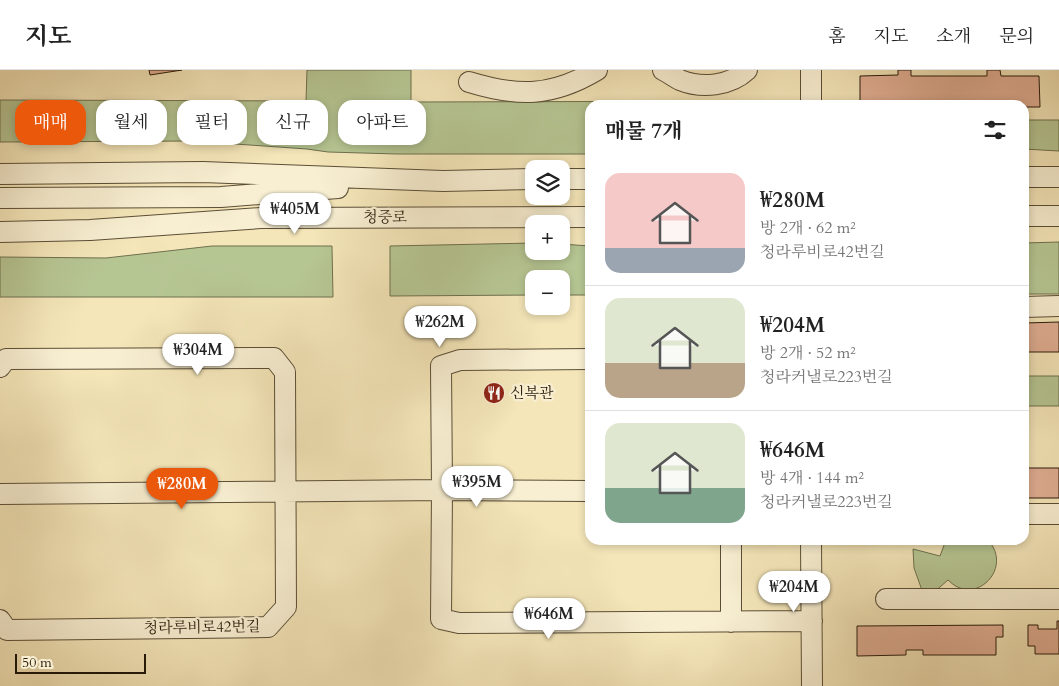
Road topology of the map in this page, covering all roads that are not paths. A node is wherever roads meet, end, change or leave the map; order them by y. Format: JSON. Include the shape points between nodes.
{"nodes":[{"id":1,"x":597,"y":70,"type":"edge"},
{"id":2,"x":663,"y":70,"type":"edge"},
{"id":3,"x":747,"y":70,"type":"edge"},
{"id":4,"x":810,"y":70,"type":"edge"},
{"id":5,"x":469,"y":82,"type":"dead end"},
{"id":6,"x":811,"y":100,"type":"edge"},
{"id":7,"x":0,"y":174,"type":"edge"},
{"id":8,"x":1029,"y":177,"type":"edge"},
{"id":9,"x":1059,"y":177,"type":"edge"},
{"id":10,"x":570,"y":179,"type":"edge"},
{"id":11,"x":585,"y":179,"type":"edge"},
{"id":12,"x":525,"y":180,"type":"edge"},
{"id":13,"x":443,"y":181,"type":"junction"},
{"id":14,"x":221,"y":197,"type":"junction"},
{"id":15,"x":0,"y":198,"type":"edge"},
{"id":16,"x":1029,"y":216,"type":"edge"},
{"id":17,"x":1059,"y":216,"type":"edge"},
{"id":18,"x":346,"y":217,"type":"junction"},
{"id":19,"x":585,"y":217,"type":"edge"},
{"id":20,"x":0,"y":232,"type":"edge"},
{"id":21,"x":1059,"y":306,"type":"edge"},
{"id":22,"x":1029,"y":307,"type":"edge"},
{"id":23,"x":585,"y":359,"type":"edge"},
{"id":24,"x":0,"y":366,"type":"edge"},
{"id":25,"x":442,"y":490,"type":"junction"},
{"id":26,"x":585,"y":491,"type":"edge"},
{"id":27,"x":286,"y":492,"type":"junction"},
{"id":28,"x":0,"y":494,"type":"edge"},
{"id":29,"x":1029,"y":514,"type":"edge"},
{"id":30,"x":1059,"y":514,"type":"edge"},
{"id":31,"x":731,"y":545,"type":"edge"},
{"id":32,"x":812,"y":545,"type":"edge"},
{"id":33,"x":886,"y":599,"type":"dead end"},
{"id":34,"x":1059,"y":599,"type":"edge"},
{"id":35,"x":0,"y":620,"type":"edge"},
{"id":36,"x":812,"y":621,"type":"junction"},
{"id":37,"x":731,"y":622,"type":"junction"},
{"id":38,"x":812,"y":686,"type":"edge"}],
"edges":[{"from":1,"to":5,"type":"street","via":[[563,86],[539,91],[497,90]]},
{"from":2,"to":3,"type":"street","via":[[680,80],[701,85],[732,81]]},
{"from":4,"to":6,"type":"street"},
{"from":7,"to":13,"type":"street","via":[[204,172]]},
{"from":8,"to":9,"type":"street"},
{"from":10,"to":11,"type":"street"},
{"from":12,"to":13,"type":"street"},
{"from":13,"to":14,"type":"street"},
{"from":14,"to":15,"type":"street"},
{"from":14,"to":18,"type":"street"},
{"from":16,"to":17,"type":"street"},
{"from":18,"to":19,"type":"street","name":"청중로"},
{"from":18,"to":20,"type":"street","name":"청중로","via":[[261,218],[90,230]]},
{"from":21,"to":22,"type":"street"},
{"from":23,"to":25,"type":"street","via":[[460,360],[441,366]]},
{"from":24,"to":27,"type":"street","name":"청라루비로42번길","via":[[6,359],[274,358],[285,372]]},
{"from":25,"to":26,"type":"street"},
{"from":25,"to":27,"type":"street"},
{"from":25,"to":37,"type":"street","via":[[442,619],[459,623]]},
{"from":27,"to":28,"type":"street"},
{"from":27,"to":35,"type":"street","name":"청라루비로42번길","via":[[286,607],[268,627],[7,630]]},
{"from":29,"to":30,"type":"street"},
{"from":31,"to":37,"type":"street"},
{"from":32,"to":36,"type":"street"},
{"from":33,"to":34,"type":"street"},
{"from":36,"to":37,"type":"street"},
{"from":36,"to":38,"type":"street"}]}
